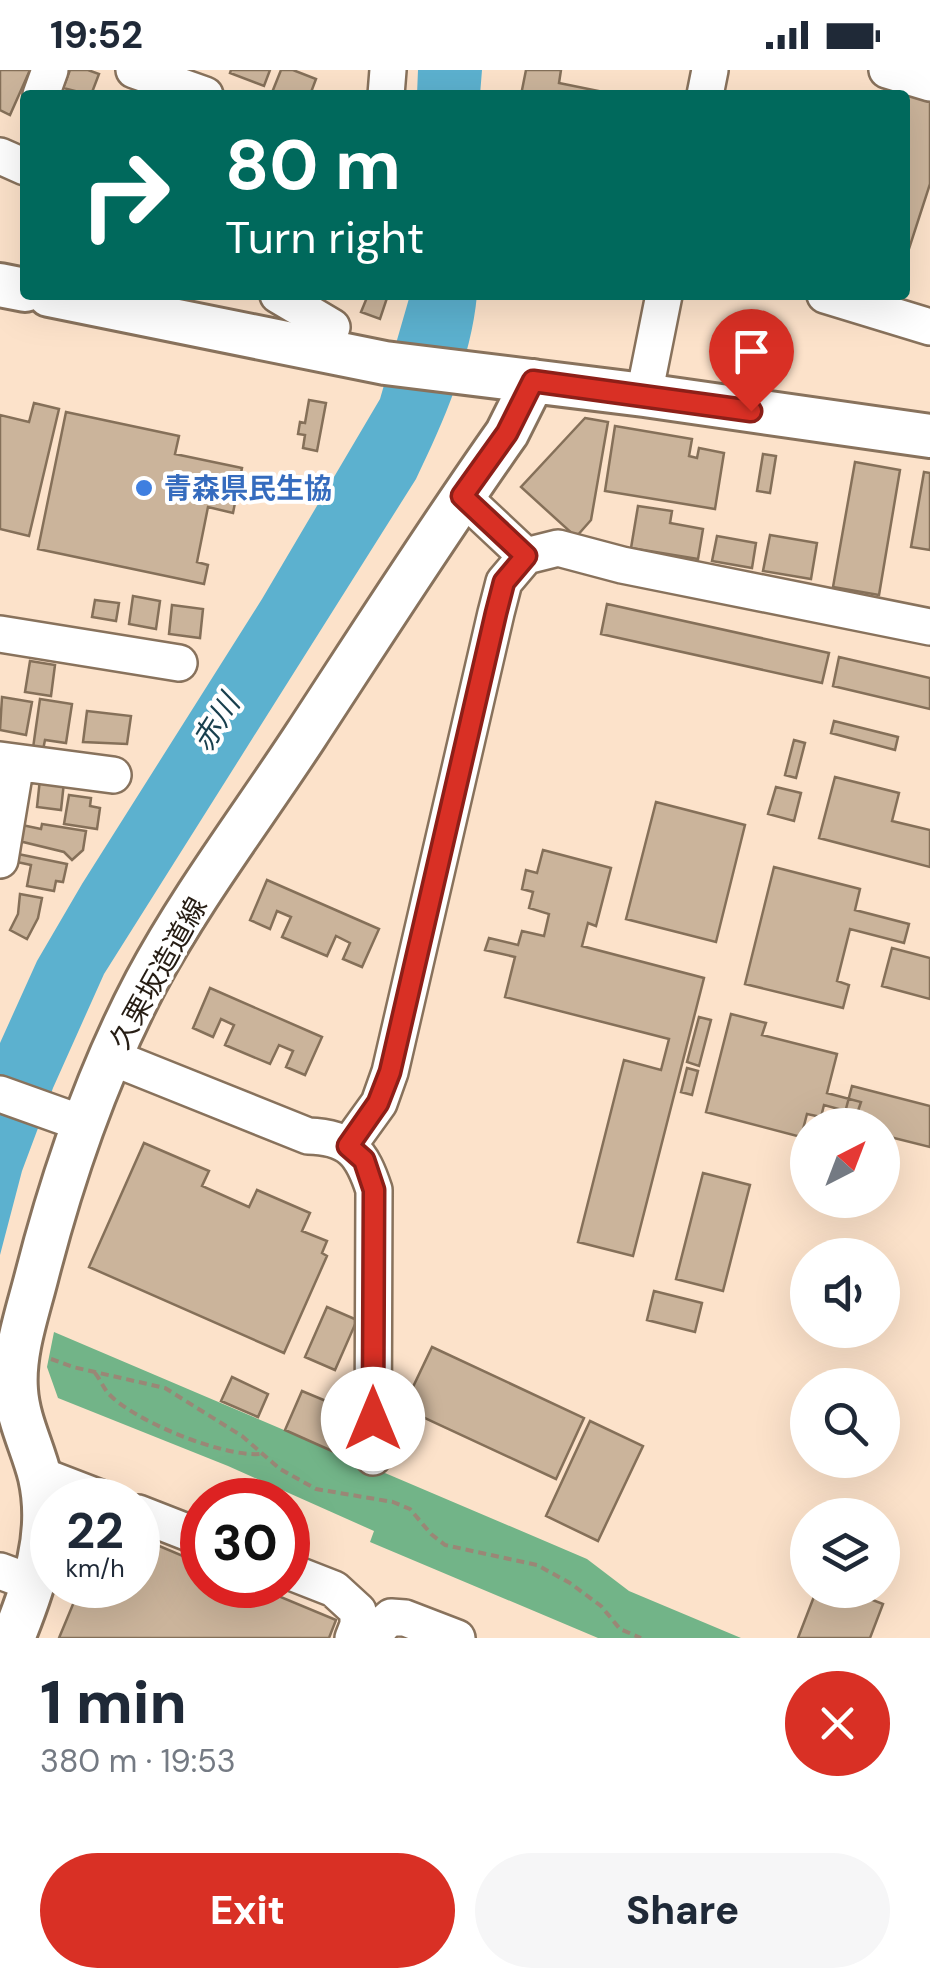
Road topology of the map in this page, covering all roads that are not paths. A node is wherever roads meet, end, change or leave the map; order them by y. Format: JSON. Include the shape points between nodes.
{"nodes":[{"id":1,"x":134,"y":70,"type":"edge"},
{"id":2,"x":886,"y":70,"type":"edge"},
{"id":3,"x":930,"y":83,"type":"edge"},
{"id":4,"x":191,"y":90,"type":"edge"},
{"id":5,"x":74,"y":300,"type":"edge"},
{"id":6,"x":291,"y":300,"type":"edge"},
{"id":7,"x":663,"y":300,"type":"edge"},
{"id":8,"x":841,"y":300,"type":"edge"},
{"id":9,"x":325,"y":313,"type":"edge"},
{"id":10,"x":930,"y":327,"type":"edge"},
{"id":11,"x":533,"y":381,"type":"junction"},
{"id":12,"x":644,"y":395,"type":"junction"},
{"id":13,"x":930,"y":436,"type":"edge"},
{"id":14,"x":462,"y":496,"type":"junction"},
{"id":15,"x":526,"y":556,"type":"junction"},
{"id":16,"x":930,"y":627,"type":"edge"},
{"id":17,"x":0,"y":634,"type":"edge"},
{"id":18,"x":179,"y":663,"type":"dead end"},
{"id":19,"x":8,"y":762,"type":"edge"},
{"id":20,"x":114,"y":775,"type":"dead end"},
{"id":21,"x":0,"y":860,"type":"edge"},
{"id":22,"x":111,"y":1057,"type":"junction"},
{"id":23,"x":0,"y":1094,"type":"edge"},
{"id":24,"x":65,"y":1118,"type":"junction"},
{"id":25,"x":348,"y":1146,"type":"junction"},
{"id":26,"x":10,"y":1408,"type":"edge"},
{"id":27,"x":373,"y":1457,"type":"dead end"},
{"id":28,"x":40,"y":1474,"type":"junction"},
{"id":29,"x":50,"y":1478,"type":"edge"},
{"id":30,"x":17,"y":1577,"type":"edge"},
{"id":31,"x":310,"y":1580,"type":"edge"},
{"id":32,"x":13,"y":1638,"type":"edge"},
{"id":33,"x":353,"y":1638,"type":"edge"},
{"id":34,"x":376,"y":1638,"type":"edge"},
{"id":35,"x":458,"y":1638,"type":"edge"}],
"edges":[{"from":1,"to":4,"type":"street"},
{"from":2,"to":3,"type":"street"},
{"from":5,"to":11,"type":"main road","via":[[385,363]]},
{"from":6,"to":9,"type":"street"},
{"from":7,"to":12,"type":"street"},
{"from":8,"to":10,"type":"street"},
{"from":11,"to":12,"type":"main road"},
{"from":11,"to":14,"type":"main road","name":"久栗坂造道線","via":[[507,433]]},
{"from":12,"to":13,"type":"main road"},
{"from":14,"to":15,"type":"street"},
{"from":14,"to":22,"type":"main road","name":"久栗坂造道線","via":[[146,981]]},
{"from":15,"to":16,"type":"street","via":[[558,548]]},
{"from":15,"to":25,"type":"street","via":[[504,582],[390,1072]]},
{"from":17,"to":18,"type":"street"},
{"from":19,"to":20,"type":"street"},
{"from":19,"to":21,"type":"street"},
{"from":22,"to":24,"type":"main road","name":"久栗坂造道線"},
{"from":22,"to":25,"type":"street"},
{"from":23,"to":24,"type":"street"},
{"from":24,"to":26,"type":"main road","name":"久栗坂造道線","via":[[54,1210]]},
{"from":25,"to":27,"type":"street","via":[[364,1160],[374,1190]]},
{"from":26,"to":28,"type":"main road","name":"久栗坂造道線"},
{"from":28,"to":29,"type":"street"},
{"from":28,"to":30,"type":"main road","name":"久栗坂造道線","via":[[44,1541]]},
{"from":30,"to":32,"type":"main road","name":"久栗坂造道線"},
{"from":31,"to":33,"type":"street","via":[[358,1610]]},
{"from":34,"to":35,"type":"street","via":[[391,1617]]}]}
